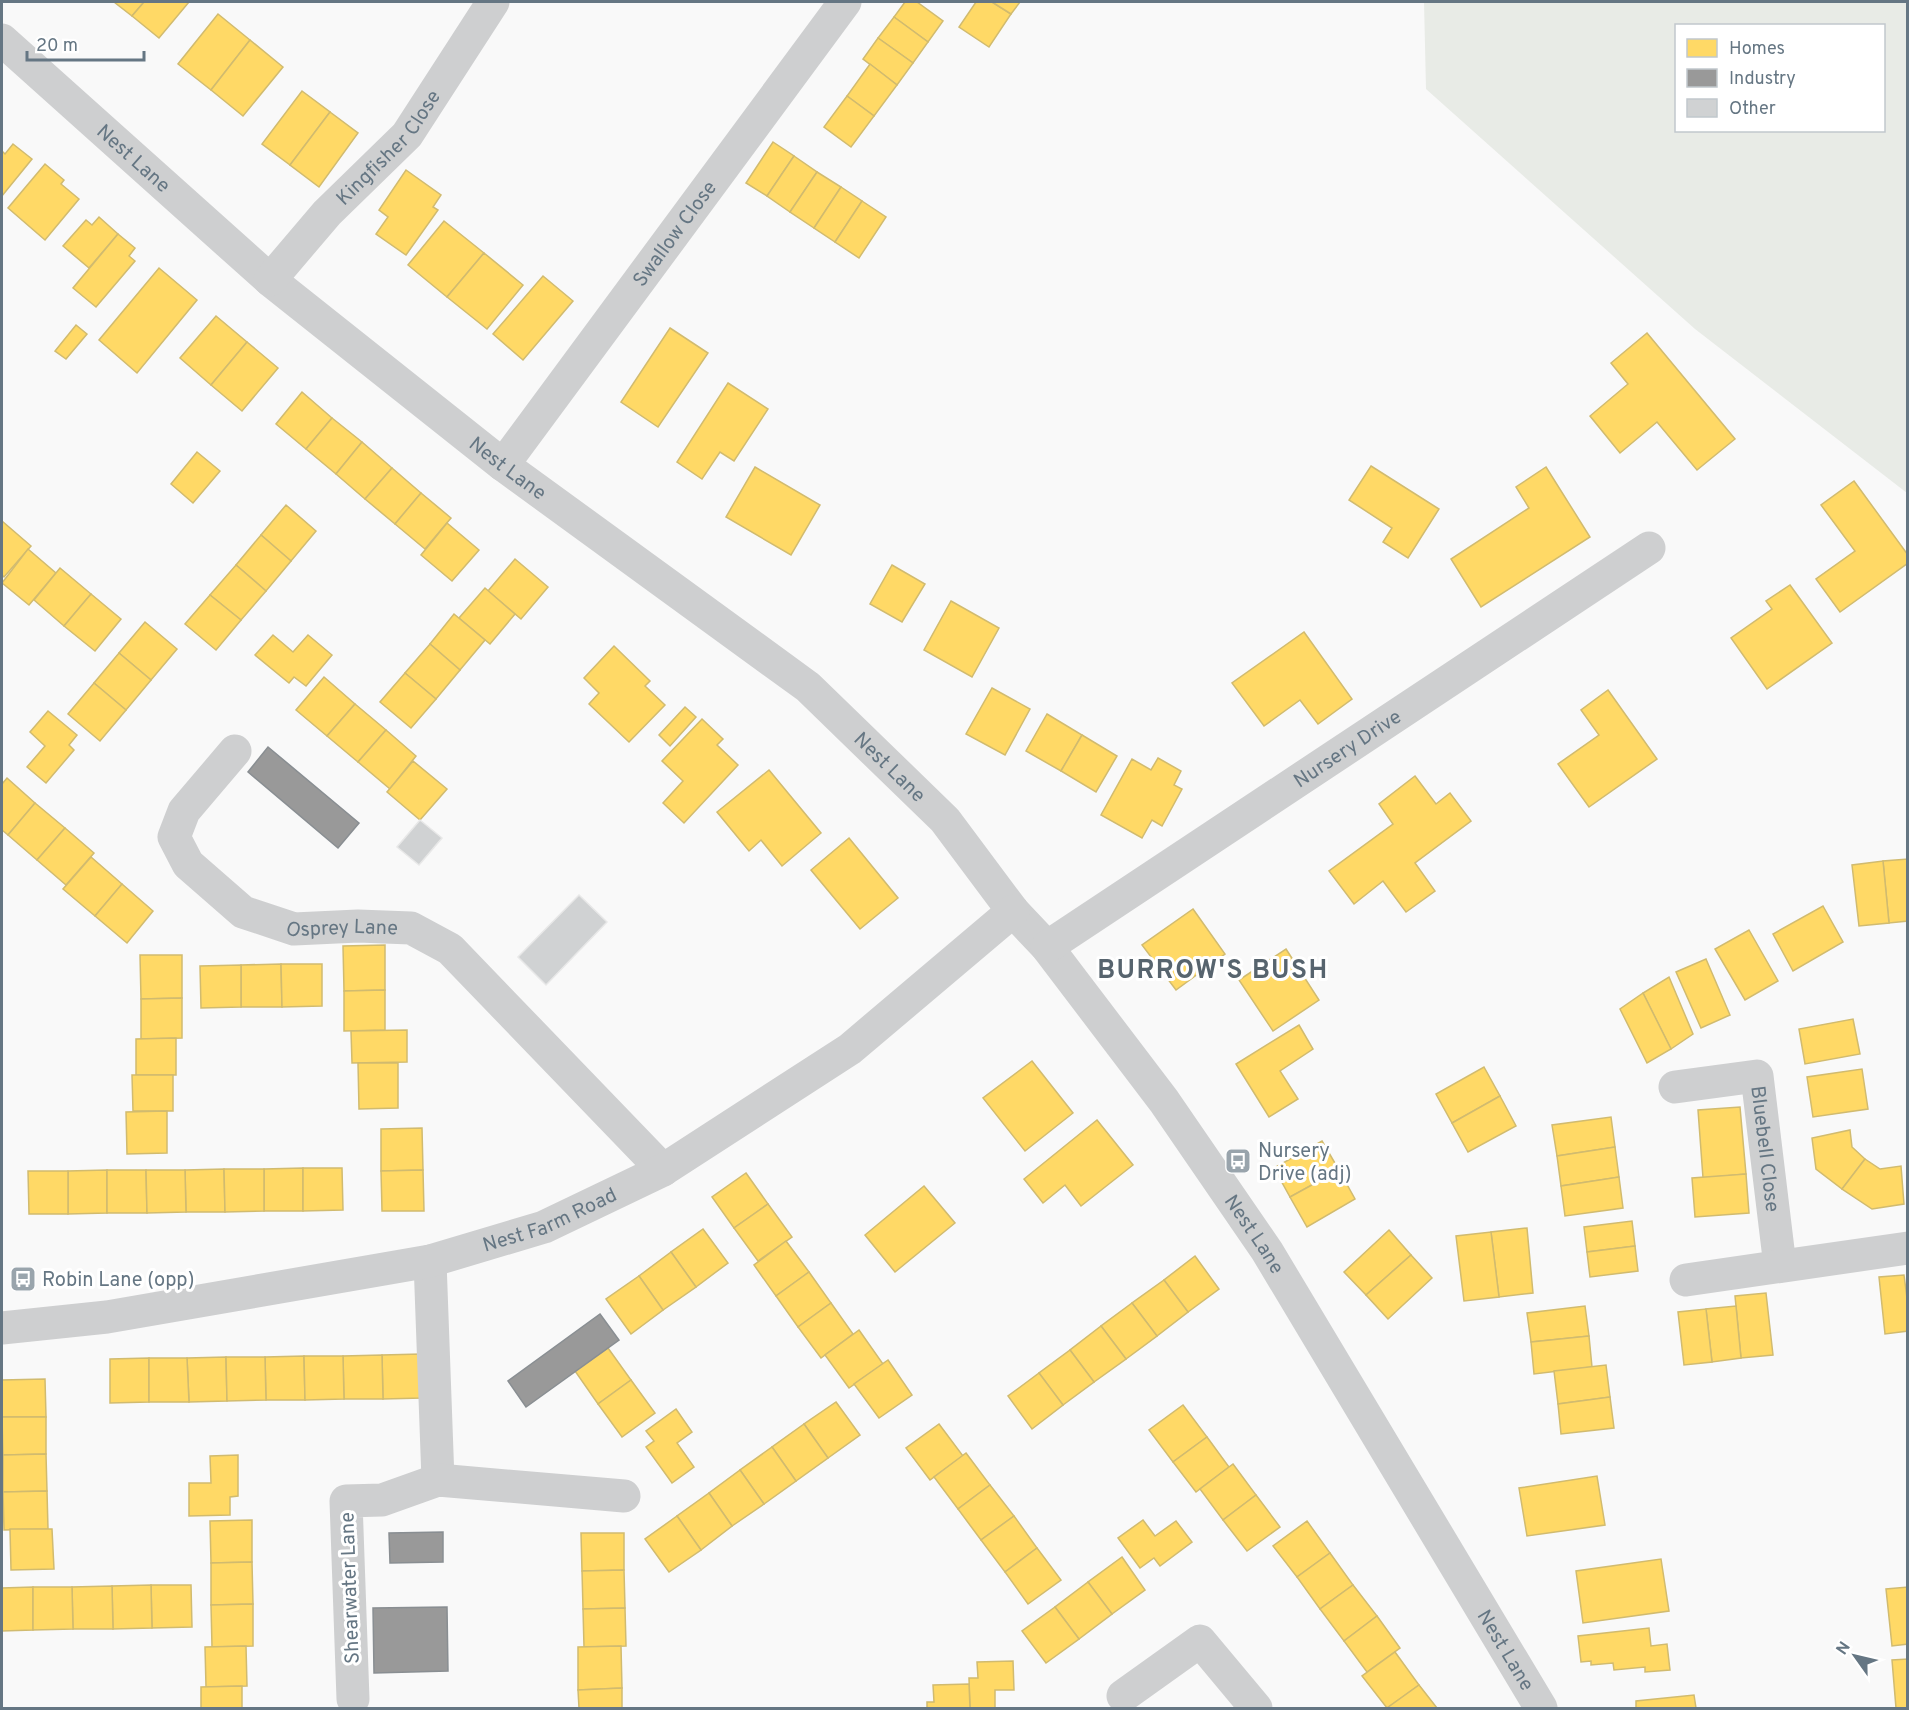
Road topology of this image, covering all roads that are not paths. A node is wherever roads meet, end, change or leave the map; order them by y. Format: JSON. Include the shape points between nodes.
{"nodes":[{"id":1,"x":493,"y":2,"type":"edge"},
{"id":2,"x":845,"y":2,"type":"edge"},
{"id":3,"x":2,"y":40,"type":"edge"},
{"id":4,"x":270,"y":280,"type":"junction"},
{"id":5,"x":503,"y":465,"type":"junction"},
{"id":6,"x":1649,"y":548,"type":"dead end"},
{"id":7,"x":235,"y":751,"type":"dead end"},
{"id":8,"x":1013,"y":911,"type":"junction"},
{"id":9,"x":1047,"y":947,"type":"junction"},
{"id":10,"x":1675,"y":1087,"type":"dead end"},
{"id":11,"x":663,"y":1170,"type":"junction"},
{"id":12,"x":1908,"y":1248,"type":"edge"},
{"id":13,"x":430,"y":1261,"type":"junction"},
{"id":14,"x":1780,"y":1266,"type":"junction"},
{"id":15,"x":1686,"y":1280,"type":"dead end"},
{"id":16,"x":2,"y":1328,"type":"edge"},
{"id":17,"x":438,"y":1480,"type":"junction"},
{"id":18,"x":624,"y":1496,"type":"dead end"},
{"id":19,"x":1123,"y":1696,"type":"dead end"},
{"id":20,"x":353,"y":1699,"type":"dead end"},
{"id":21,"x":1528,"y":1704,"type":"edge"},
{"id":22,"x":1256,"y":1708,"type":"edge"}],
"edges":[{"from":1,"to":4,"type":"street","name":"Kingfisher Close","via":[[406,135],[327,213]]},
{"from":2,"to":5,"type":"street","name":"Swallow Close"},
{"from":3,"to":4,"type":"street","name":"Nest Lane"},
{"from":4,"to":5,"type":"street","name":"Nest Lane"},
{"from":5,"to":8,"type":"street","name":"Nest Lane","via":[[808,687],[945,820]]},
{"from":6,"to":9,"type":"street","name":"Nursery Drive"},
{"from":7,"to":11,"type":"street","name":"Osprey Lane","via":[[184,812],[174,837],[188,864],[243,912],[294,928],[411,928],[450,949]]},
{"from":8,"to":9,"type":"street","name":"Nest Lane"},
{"from":8,"to":11,"type":"street","name":"Nest Farm Road","via":[[850,1049]]},
{"from":9,"to":21,"type":"street","name":"Nest Lane","via":[[1164,1101],[1267,1251]]},
{"from":10,"to":14,"type":"street","name":"Bluebell Close","via":[[1757,1076]]},
{"from":11,"to":13,"type":"street","name":"Nest Farm Road","via":[[544,1227]]},
{"from":12,"to":14,"type":"street"},
{"from":13,"to":16,"type":"street","name":"Nest Farm Road","via":[[107,1317]]},
{"from":13,"to":17,"type":"street"},
{"from":14,"to":15,"type":"street"},
{"from":17,"to":18,"type":"street","name":"Shearwater Lane"},
{"from":17,"to":20,"type":"street","name":"Shearwater Lane","via":[[382,1500],[346,1501]]},
{"from":19,"to":22,"type":"street","via":[[1200,1641]]}]}
